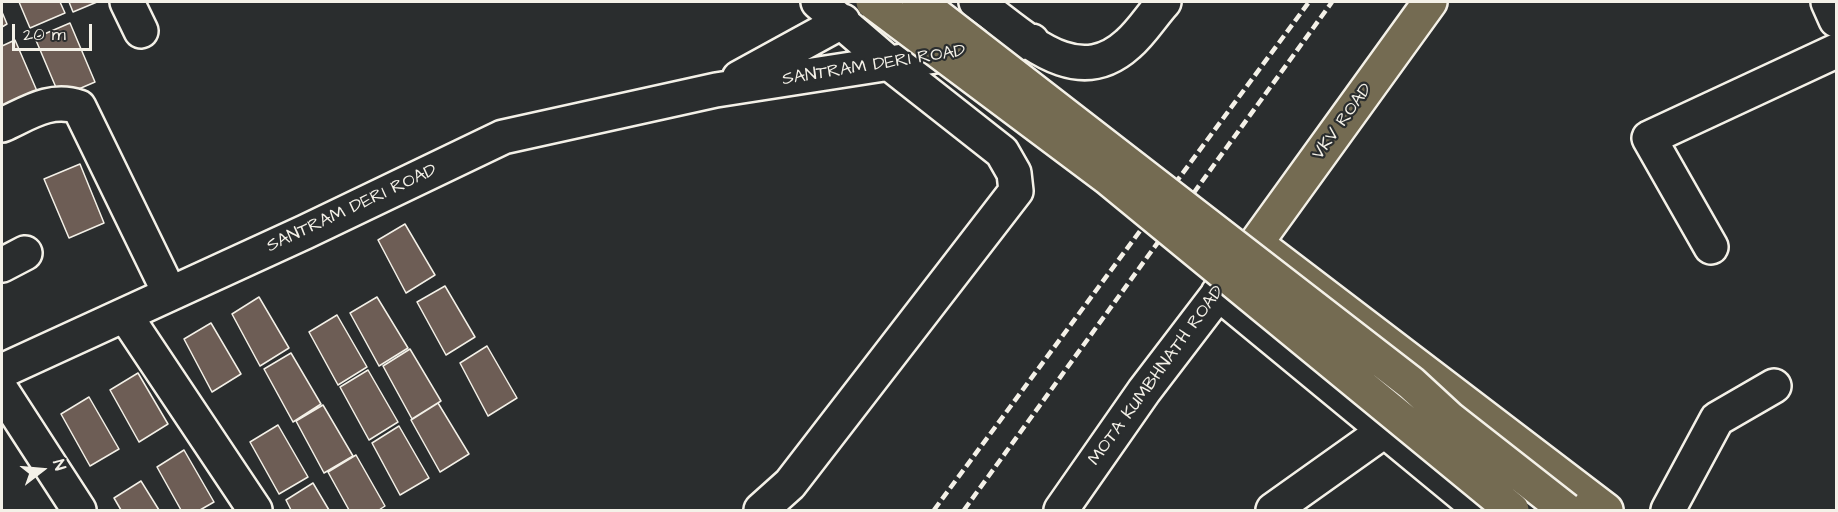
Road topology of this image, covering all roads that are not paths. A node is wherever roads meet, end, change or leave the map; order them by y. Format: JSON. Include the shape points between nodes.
{"nodes":[{"id":1,"x":127,"y":2,"type":"edge"},
{"id":2,"x":873,"y":2,"type":"edge"},
{"id":3,"x":919,"y":2,"type":"edge"},
{"id":4,"x":976,"y":2,"type":"edge"},
{"id":5,"x":1164,"y":2,"type":"edge"},
{"id":6,"x":1430,"y":2,"type":"edge"},
{"id":7,"x":1828,"y":2,"type":"edge"},
{"id":8,"x":831,"y":11,"type":"edge"},
{"id":9,"x":1836,"y":20,"type":"edge"},
{"id":10,"x":141,"y":31,"type":"dead end"},
{"id":11,"x":1032,"y":41,"type":"junction"},
{"id":12,"x":1836,"y":51,"type":"edge"},
{"id":13,"x":889,"y":63,"type":"junction"},
{"id":14,"x":716,"y":90,"type":"junction"},
{"id":15,"x":2,"y":126,"type":"edge"},
{"id":16,"x":1256,"y":243,"type":"junction"},
{"id":17,"x":1711,"y":247,"type":"dead end"},
{"id":18,"x":170,"y":294,"type":"junction"},
{"id":19,"x":1218,"y":294,"type":"junction"},
{"id":20,"x":125,"y":315,"type":"junction"},
{"id":21,"x":2,"y":371,"type":"edge"},
{"id":22,"x":1774,"y":386,"type":"dead end"},
{"id":23,"x":2,"y":391,"type":"edge"},
{"id":24,"x":1384,"y":431,"type":"junction"},
{"id":25,"x":245,"y":507,"type":"edge"},
{"id":26,"x":79,"y":510,"type":"edge"},
{"id":27,"x":761,"y":510,"type":"edge"},
{"id":28,"x":1061,"y":510,"type":"edge"},
{"id":29,"x":1273,"y":510,"type":"edge"},
{"id":30,"x":1481,"y":510,"type":"edge"},
{"id":31,"x":1512,"y":510,"type":"edge"},
{"id":32,"x":1566,"y":510,"type":"edge"},
{"id":33,"x":1606,"y":510,"type":"edge"},
{"id":34,"x":1668,"y":510,"type":"edge"}],
"edges":[{"from":1,"to":10,"type":"street"},
{"from":2,"to":31,"type":"main road","bridge":true,"via":[[1108,178]]},
{"from":3,"to":32,"type":"main road","bridge":true,"via":[[1411,383],[1450,419]]},
{"from":4,"to":11,"type":"street"},
{"from":5,"to":11,"type":"street","via":[[1128,45],[1096,63],[1074,64],[1052,56]]},
{"from":6,"to":16,"type":"main road","name":"VKV ROAD"},
{"from":7,"to":9,"type":"street"},
{"from":8,"to":13,"type":"street"},
{"from":8,"to":14,"type":"street","name":"SANTRAM DERI ROAD"},
{"from":11,"to":13,"type":"street","name":"SANTRAM DERI ROAD"},
{"from":12,"to":17,"type":"street","via":[[1649,138]]},
{"from":13,"to":14,"type":"street","name":"SANTRAM DERI ROAD"},
{"from":13,"to":27,"type":"street","via":[[1002,153],[1014,173],[1016,191],[790,484]]},
{"from":14,"to":18,"type":"street","name":"SANTRAM DERI ROAD","via":[[503,137]]},
{"from":15,"to":18,"type":"street","via":[[45,105],[64,102],[78,107]]},
{"from":16,"to":19,"type":"street","name":"MOTA KUMBHNATH ROAD"},
{"from":16,"to":33,"type":"main road"},
{"from":18,"to":20,"type":"street","name":"SANTRAM DERI ROAD"},
{"from":19,"to":24,"type":"street"},
{"from":19,"to":28,"type":"street","name":"MOTA KUMBHNATH ROAD","via":[[1137,400]]},
{"from":20,"to":21,"type":"street","name":"SANTRAM DERI ROAD"},
{"from":20,"to":25,"type":"street"},
{"from":22,"to":34,"type":"street","via":[[1717,419]]},
{"from":23,"to":26,"type":"street"},
{"from":24,"to":29,"type":"street"},
{"from":24,"to":30,"type":"street"}]}
